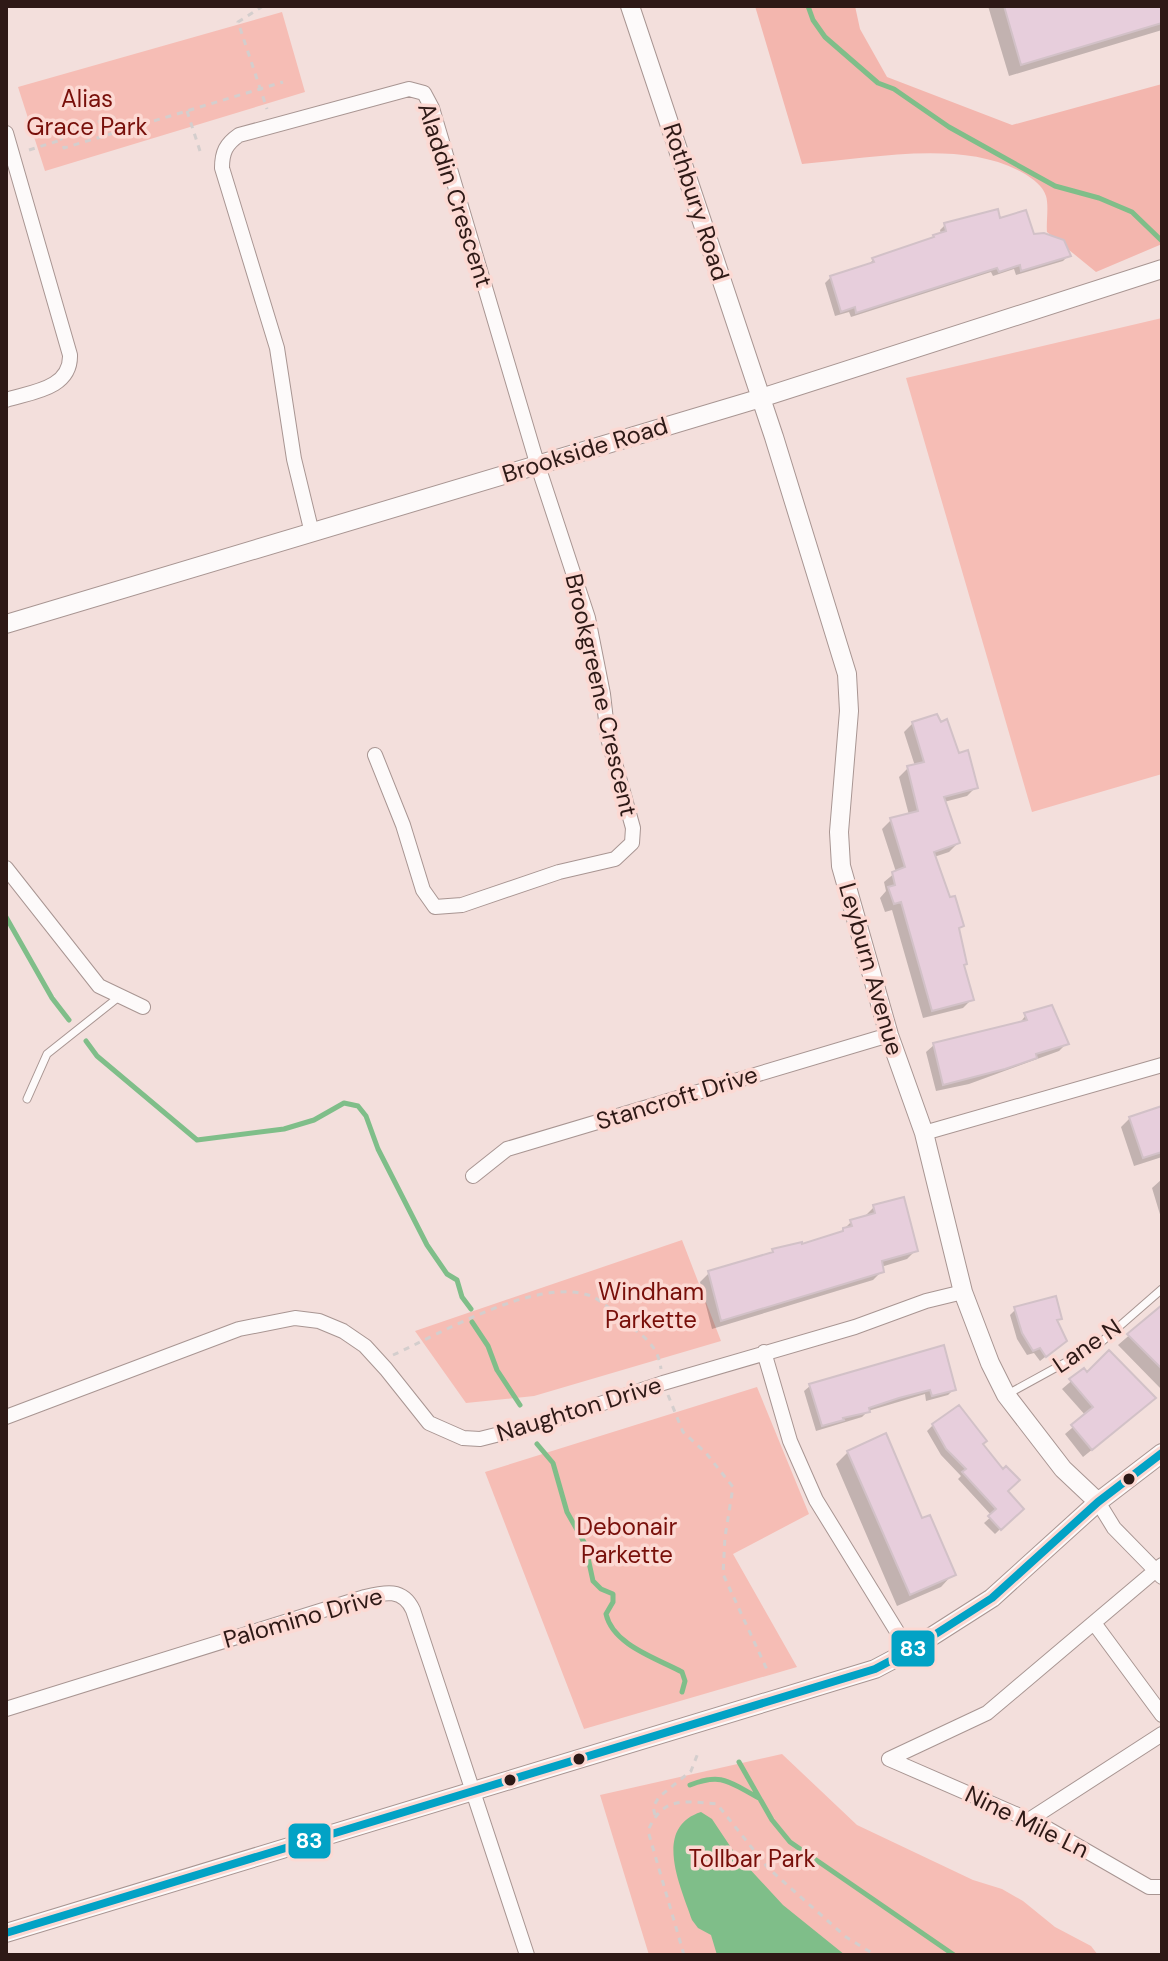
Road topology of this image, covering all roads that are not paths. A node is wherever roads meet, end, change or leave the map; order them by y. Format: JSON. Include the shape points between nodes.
{"nodes":[{"id":1,"x":630,"y":6,"type":"edge"},
{"id":2,"x":6,"y":133,"type":"edge"},
{"id":3,"x":1162,"y":269,"type":"edge"},
{"id":4,"x":761,"y":398,"type":"junction"},
{"id":5,"x":6,"y":400,"type":"edge"},
{"id":6,"x":537,"y":463,"type":"junction"},
{"id":7,"x":312,"y":533,"type":"junction"},
{"id":8,"x":6,"y":624,"type":"edge"},
{"id":9,"x":375,"y":755,"type":"dead end"},
{"id":10,"x":6,"y":868,"type":"edge"},
{"id":11,"x":120,"y":996,"type":"junction"},
{"id":12,"x":143,"y":1007,"type":"dead end"},
{"id":13,"x":889,"y":1035,"type":"junction"},
{"id":14,"x":1162,"y":1065,"type":"edge"},
{"id":15,"x":27,"y":1099,"type":"dead end"},
{"id":16,"x":924,"y":1133,"type":"junction"},
{"id":17,"x":473,"y":1176,"type":"dead end"},
{"id":18,"x":1162,"y":1289,"type":"edge"},
{"id":19,"x":963,"y":1292,"type":"junction"},
{"id":20,"x":764,"y":1352,"type":"junction"},
{"id":21,"x":1006,"y":1395,"type":"junction"},
{"id":22,"x":6,"y":1417,"type":"edge"},
{"id":23,"x":1162,"y":1453,"type":"edge"},
{"id":24,"x":1098,"y":1502,"type":"junction"},
{"id":25,"x":1160,"y":1571,"type":"edge"},
{"id":26,"x":1094,"y":1623,"type":"junction"},
{"id":27,"x":909,"y":1651,"type":"junction"},
{"id":28,"x":6,"y":1709,"type":"edge"},
{"id":29,"x":1162,"y":1715,"type":"edge"},
{"id":30,"x":1162,"y":1734,"type":"edge"},
{"id":31,"x":471,"y":1790,"type":"junction"},
{"id":32,"x":1029,"y":1820,"type":"junction"},
{"id":33,"x":1162,"y":1887,"type":"edge"},
{"id":34,"x":6,"y":1933,"type":"edge"},
{"id":35,"x":527,"y":1955,"type":"edge"}],
"edges":[{"from":1,"to":4,"type":"street","name":"Rothbury Road"},
{"from":2,"to":5,"type":"street","via":[[70,355],[60,381]]},
{"from":3,"to":4,"type":"street","name":"Brookside Road"},
{"from":4,"to":6,"type":"street","name":"Brookside Road"},
{"from":4,"to":13,"type":"street","name":"Leyburn Avenue","via":[[847,674],[841,866]]},
{"from":6,"to":7,"type":"street","name":"Brookside Road"},
{"from":6,"to":7,"type":"street","name":"Aladdin Crescent","via":[[424,93],[409,89],[239,135],[228,143],[222,168],[277,348]]},
{"from":6,"to":9,"type":"street","name":"Brookgreene Crescent","via":[[588,618],[632,843],[615,859],[462,905],[435,907],[423,890]]},
{"from":7,"to":8,"type":"street","name":"Brookside Road"},
{"from":10,"to":11,"type":"street","via":[[99,986]]},
{"from":11,"to":12,"type":"street"},
{"from":11,"to":15,"type":"lane","via":[[47,1054]]},
{"from":13,"to":16,"type":"street","name":"Leyburn Avenue"},
{"from":13,"to":17,"type":"street","name":"Stancroft Drive","via":[[507,1149]]},
{"from":14,"to":16,"type":"street"},
{"from":16,"to":19,"type":"street","name":"Leyburn Avenue"},
{"from":18,"to":21,"type":"lane","name":"Lane N","via":[[1099,1344]]},
{"from":19,"to":20,"type":"street","name":"Naughton Drive"},
{"from":19,"to":21,"type":"street","name":"Leyburn Avenue"},
{"from":20,"to":22,"type":"street","name":"Naughton Drive","via":[[543,1423],[480,1439],[463,1438],[429,1423],[365,1346],[319,1321],[295,1318],[239,1329]]},
{"from":20,"to":27,"type":"street","via":[[790,1441],[816,1500]]},
{"from":21,"to":24,"type":"street","name":"Leyburn Avenue","via":[[1063,1469]]},
{"from":23,"to":24,"type":"street"},
{"from":24,"to":25,"type":"street","via":[[1114,1528]]},
{"from":24,"to":27,"type":"street","via":[[992,1598]]},
{"from":25,"to":26,"type":"street"},
{"from":26,"to":29,"type":"street"},
{"from":26,"to":32,"type":"street","name":"Nine Mile Ln","via":[[987,1713],[889,1759]]},
{"from":27,"to":31,"type":"street","via":[[875,1669]]},
{"from":28,"to":31,"type":"street","name":"Palomino Drive","via":[[365,1597],[397,1593],[413,1610]]},
{"from":30,"to":32,"type":"street"},
{"from":31,"to":34,"type":"street"},
{"from":31,"to":35,"type":"street"},
{"from":32,"to":33,"type":"street","name":"Nine Mile Ln","via":[[1149,1887]]}]}
